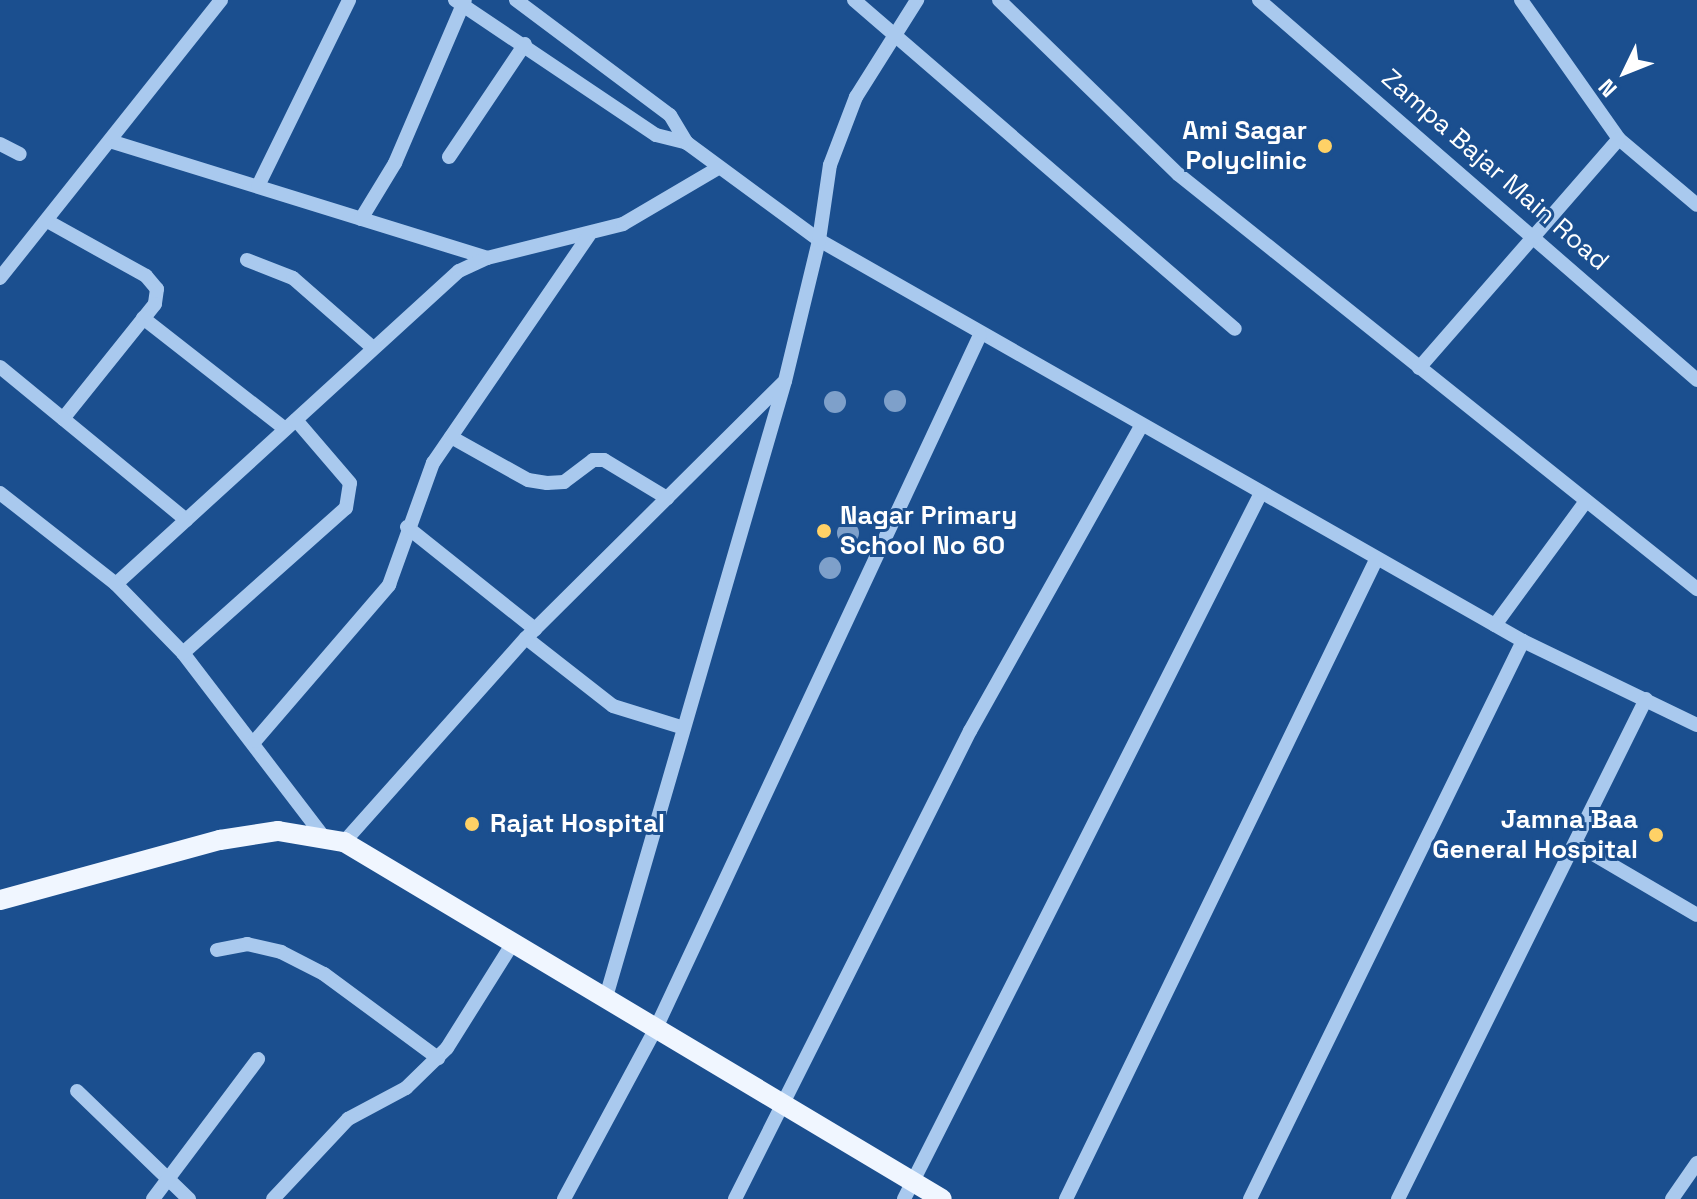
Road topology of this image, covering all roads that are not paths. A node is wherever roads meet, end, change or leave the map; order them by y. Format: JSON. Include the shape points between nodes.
{"nodes":[{"id":1,"x":221,"y":0,"type":"edge"},
{"id":2,"x":349,"y":0,"type":"edge"},
{"id":3,"x":516,"y":0,"type":"edge"},
{"id":4,"x":854,"y":0,"type":"edge"},
{"id":5,"x":917,"y":0,"type":"edge"},
{"id":6,"x":999,"y":0,"type":"edge"},
{"id":7,"x":1259,"y":0,"type":"edge"},
{"id":8,"x":1521,"y":0,"type":"edge"},
{"id":9,"x":461,"y":1,"type":"edge"},
{"id":10,"x":893,"y":33,"type":"junction"},
{"id":11,"x":525,"y":44,"type":"junction"},
{"id":12,"x":1619,"y":139,"type":"junction"},
{"id":13,"x":113,"y":142,"type":"junction"},
{"id":14,"x":687,"y":143,"type":"junction"},
{"id":15,"x":0,"y":144,"type":"edge"},
{"id":16,"x":20,"y":154,"type":"dead end"},
{"id":17,"x":449,"y":157,"type":"dead end"},
{"id":18,"x":718,"y":168,"type":"junction"},
{"id":19,"x":258,"y":186,"type":"junction"},
{"id":20,"x":1697,"y":205,"type":"edge"},
{"id":21,"x":361,"y":219,"type":"junction"},
{"id":22,"x":49,"y":222,"type":"junction"},
{"id":23,"x":1533,"y":233,"type":"junction"},
{"id":24,"x":589,"y":235,"type":"junction"},
{"id":25,"x":819,"y":240,"type":"junction"},
{"id":26,"x":487,"y":258,"type":"junction"},
{"id":27,"x":247,"y":260,"type":"dead end"},
{"id":28,"x":0,"y":278,"type":"edge"},
{"id":29,"x":143,"y":318,"type":"junction"},
{"id":30,"x":1235,"y":329,"type":"dead end"},
{"id":31,"x":980,"y":335,"type":"junction"},
{"id":32,"x":373,"y":348,"type":"junction"},
{"id":33,"x":0,"y":367,"type":"edge"},
{"id":34,"x":1419,"y":368,"type":"junction"},
{"id":35,"x":1697,"y":380,"type":"edge"},
{"id":36,"x":785,"y":381,"type":"junction"},
{"id":37,"x":63,"y":419,"type":"junction"},
{"id":38,"x":290,"y":424,"type":"junction"},
{"id":39,"x":1141,"y":426,"type":"junction"},
{"id":40,"x":451,"y":437,"type":"junction"},
{"id":41,"x":0,"y":493,"type":"edge"},
{"id":42,"x":1261,"y":493,"type":"junction"},
{"id":43,"x":667,"y":498,"type":"junction"},
{"id":44,"x":1586,"y":501,"type":"junction"},
{"id":45,"x":186,"y":520,"type":"junction"},
{"id":46,"x":407,"y":527,"type":"junction"},
{"id":47,"x":1377,"y":558,"type":"junction"},
{"id":48,"x":116,"y":584,"type":"junction"},
{"id":49,"x":1697,"y":589,"type":"edge"},
{"id":50,"x":1495,"y":625,"type":"junction"},
{"id":51,"x":530,"y":634,"type":"junction"},
{"id":52,"x":1523,"y":641,"type":"junction"},
{"id":53,"x":183,"y":653,"type":"junction"},
{"id":54,"x":1646,"y":699,"type":"junction"},
{"id":55,"x":1697,"y":725,"type":"edge"},
{"id":56,"x":684,"y":728,"type":"junction"},
{"id":57,"x":255,"y":741,"type":"junction"},
{"id":58,"x":323,"y":836,"type":"junction"},
{"id":59,"x":344,"y":842,"type":"junction"},
{"id":60,"x":1576,"y":844,"type":"junction"},
{"id":61,"x":0,"y":900,"type":"edge"},
{"id":62,"x":1697,"y":915,"type":"edge"},
{"id":63,"x":514,"y":941,"type":"junction"},
{"id":64,"x":217,"y":950,"type":"dead end"},
{"id":65,"x":606,"y":997,"type":"junction"},
{"id":66,"x":656,"y":1028,"type":"junction"},
{"id":67,"x":438,"y":1058,"type":"junction"},
{"id":68,"x":258,"y":1059,"type":"dead end"},
{"id":69,"x":77,"y":1091,"type":"dead end"},
{"id":70,"x":782,"y":1104,"type":"junction"},
{"id":71,"x":1697,"y":1163,"type":"edge"},
{"id":72,"x":167,"y":1179,"type":"junction"},
{"id":73,"x":908,"y":1190,"type":"edge"},
{"id":74,"x":153,"y":1199,"type":"edge"},
{"id":75,"x":189,"y":1199,"type":"edge"},
{"id":76,"x":273,"y":1199,"type":"edge"},
{"id":77,"x":564,"y":1199,"type":"edge"},
{"id":78,"x":735,"y":1199,"type":"edge"},
{"id":79,"x":942,"y":1199,"type":"edge"},
{"id":80,"x":1066,"y":1199,"type":"edge"},
{"id":81,"x":1250,"y":1199,"type":"edge"},
{"id":82,"x":1398,"y":1199,"type":"edge"},
{"id":83,"x":1672,"y":1199,"type":"edge"}],
"edges":[{"from":1,"to":13,"type":"street"},
{"from":2,"to":19,"type":"street"},
{"from":3,"to":14,"type":"street","via":[[670,115]]},
{"from":4,"to":10,"type":"street"},
{"from":5,"to":10,"type":"street"},
{"from":6,"to":34,"type":"street","via":[[1178,174]]},
{"from":7,"to":23,"type":"street","name":"Zampa Bajar Main Road"},
{"from":8,"to":12,"type":"street"},
{"from":9,"to":11,"type":"street"},
{"from":9,"to":21,"type":"street","via":[[395,163]]},
{"from":10,"to":25,"type":"street","via":[[843,125],[830,165]]},
{"from":10,"to":30,"type":"street"},
{"from":11,"to":14,"type":"street","via":[[656,135]]},
{"from":11,"to":17,"type":"street"},
{"from":12,"to":20,"type":"street"},
{"from":12,"to":23,"type":"street"},
{"from":13,"to":19,"type":"street"},
{"from":13,"to":22,"type":"street"},
{"from":14,"to":18,"type":"street"},
{"from":15,"to":16,"type":"street"},
{"from":18,"to":24,"type":"street","via":[[661,205]]},
{"from":18,"to":25,"type":"street"},
{"from":19,"to":21,"type":"street"},
{"from":21,"to":26,"type":"street"},
{"from":22,"to":28,"type":"street"},
{"from":22,"to":29,"type":"street","via":[[146,276],[157,289],[155,304]]},
{"from":23,"to":34,"type":"street"},
{"from":23,"to":35,"type":"street","name":"Zampa Bajar Main Road"},
{"from":24,"to":26,"type":"street"},
{"from":24,"to":40,"type":"street"},
{"from":25,"to":31,"type":"street"},
{"from":25,"to":36,"type":"street"},
{"from":26,"to":32,"type":"street","via":[[459,271]]},
{"from":27,"to":32,"type":"street","via":[[293,278]]},
{"from":29,"to":37,"type":"street"},
{"from":29,"to":38,"type":"street"},
{"from":31,"to":39,"type":"street"},
{"from":31,"to":66,"type":"street"},
{"from":32,"to":38,"type":"street"},
{"from":33,"to":37,"type":"street"},
{"from":34,"to":44,"type":"street"},
{"from":36,"to":43,"type":"street"},
{"from":36,"to":56,"type":"street"},
{"from":37,"to":45,"type":"street"},
{"from":38,"to":45,"type":"street"},
{"from":38,"to":53,"type":"street","via":[[350,483],[346,508]]},
{"from":39,"to":42,"type":"street"},
{"from":39,"to":70,"type":"street","via":[[970,731]]},
{"from":40,"to":43,"type":"street","via":[[528,480],[564,482],[593,460],[604,460]]},
{"from":40,"to":46,"type":"street","via":[[433,463]]},
{"from":41,"to":48,"type":"street"},
{"from":42,"to":47,"type":"street"},
{"from":42,"to":73,"type":"street"},
{"from":43,"to":51,"type":"street"},
{"from":44,"to":49,"type":"street"},
{"from":44,"to":50,"type":"street"},
{"from":45,"to":48,"type":"street"},
{"from":46,"to":51,"type":"street"},
{"from":46,"to":57,"type":"street","via":[[389,585],[373,610]]},
{"from":47,"to":50,"type":"street"},
{"from":47,"to":80,"type":"street"},
{"from":48,"to":53,"type":"street"},
{"from":50,"to":52,"type":"street"},
{"from":51,"to":56,"type":"street","via":[[613,706]]},
{"from":51,"to":59,"type":"street"},
{"from":52,"to":54,"type":"street"},
{"from":52,"to":81,"type":"street"},
{"from":53,"to":57,"type":"street"},
{"from":54,"to":55,"type":"street"},
{"from":54,"to":60,"type":"street"},
{"from":56,"to":65,"type":"street"},
{"from":57,"to":58,"type":"street"},
{"from":58,"to":59,"type":"main road"},
{"from":58,"to":61,"type":"main road","via":[[278,831],[220,840]]},
{"from":59,"to":63,"type":"main road"},
{"from":60,"to":62,"type":"street"},
{"from":60,"to":82,"type":"street"},
{"from":63,"to":65,"type":"main road"},
{"from":63,"to":67,"type":"street"},
{"from":64,"to":67,"type":"street","via":[[247,944],[281,952],[324,974]]},
{"from":65,"to":66,"type":"main road"},
{"from":66,"to":70,"type":"main road"},
{"from":66,"to":77,"type":"street"},
{"from":67,"to":76,"type":"street","via":[[406,1088],[348,1119]]},
{"from":68,"to":72,"type":"street"},
{"from":69,"to":72,"type":"street"},
{"from":70,"to":73,"type":"main road"},
{"from":70,"to":78,"type":"street"},
{"from":71,"to":83,"type":"street"},
{"from":72,"to":74,"type":"street"},
{"from":72,"to":75,"type":"street"},
{"from":73,"to":79,"type":"main road"}]}
